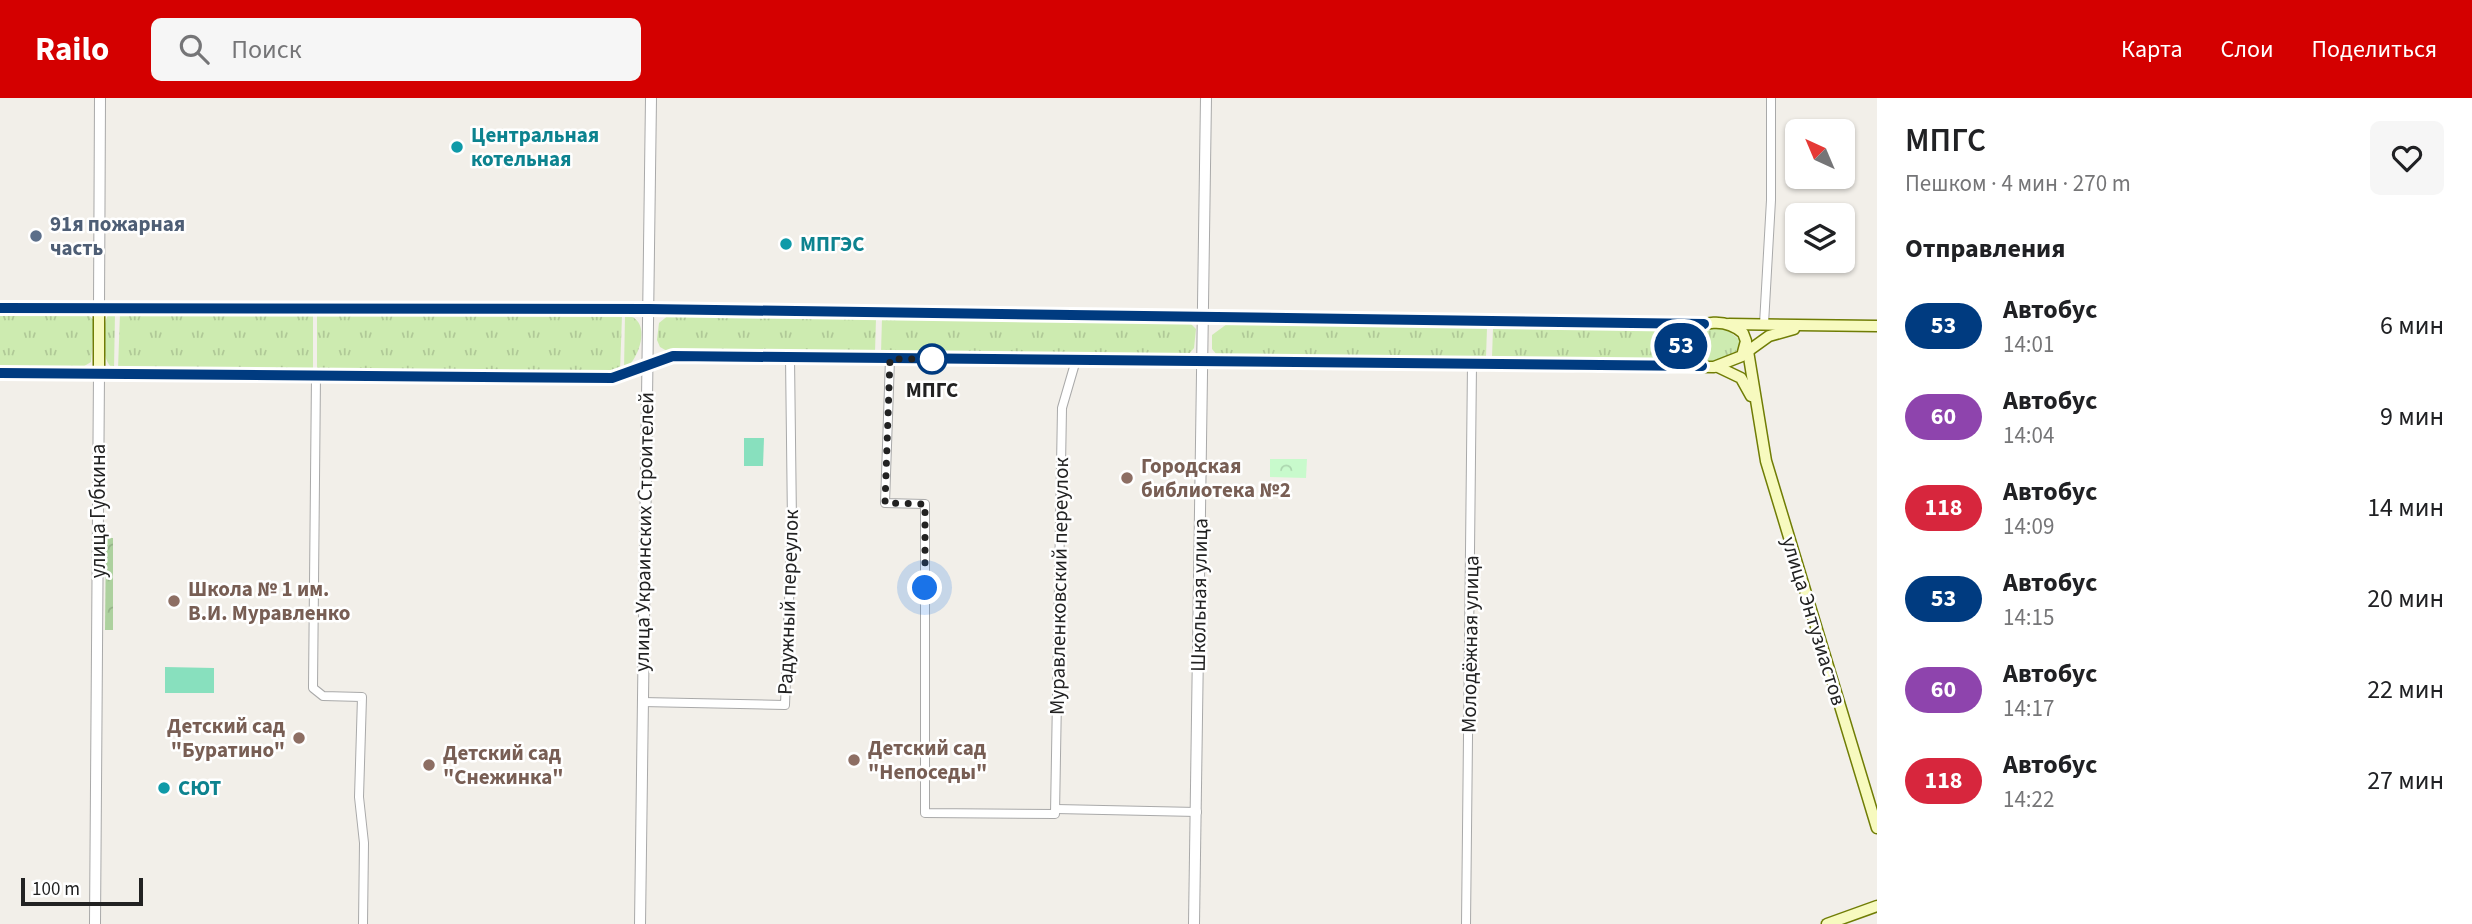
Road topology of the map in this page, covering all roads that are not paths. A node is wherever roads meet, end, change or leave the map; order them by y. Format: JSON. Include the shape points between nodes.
{"nodes":[{"id":1,"x":100,"y":98,"type":"edge"},
{"id":2,"x":651,"y":98,"type":"edge"},
{"id":3,"x":1206,"y":98,"type":"edge"},
{"id":4,"x":1772,"y":98,"type":"edge"},
{"id":5,"x":0,"y":308,"type":"edge"},
{"id":6,"x":99,"y":308,"type":"junction"},
{"id":7,"x":649,"y":309,"type":"junction"},
{"id":8,"x":1203,"y":318,"type":"junction"},
{"id":9,"x":1704,"y":324,"type":"junction"},
{"id":10,"x":1720,"y":324,"type":"junction"},
{"id":11,"x":1764,"y":324,"type":"junction"},
{"id":12,"x":1831,"y":326,"type":"junction"},
{"id":13,"x":1877,"y":326,"type":"edge"},
{"id":14,"x":1769,"y":336,"type":"junction"},
{"id":15,"x":1745,"y":349,"type":"junction"},
{"id":16,"x":790,"y":357,"type":"junction"},
{"id":17,"x":890,"y":359,"type":"junction"},
{"id":18,"x":1076,"y":360,"type":"junction"},
{"id":19,"x":1202,"y":361,"type":"junction"},
{"id":20,"x":1472,"y":364,"type":"junction"},
{"id":21,"x":646,"y":365,"type":"junction"},
{"id":22,"x":1708,"y":367,"type":"junction"},
{"id":23,"x":1752,"y":371,"type":"junction"},
{"id":24,"x":0,"y":373,"type":"edge"},
{"id":25,"x":99,"y":373,"type":"junction"},
{"id":26,"x":316,"y":375,"type":"junction"},
{"id":27,"x":1757,"y":412,"type":"junction"},
{"id":28,"x":642,"y":702,"type":"junction"},
{"id":29,"x":1055,"y":812,"type":"junction"},
{"id":30,"x":1197,"y":812,"type":"junction"},
{"id":31,"x":1877,"y":828,"type":"edge"},
{"id":32,"x":1877,"y":906,"type":"edge"},
{"id":33,"x":95,"y":924,"type":"edge"},
{"id":34,"x":363,"y":924,"type":"edge"},
{"id":35,"x":640,"y":924,"type":"edge"},
{"id":36,"x":1194,"y":924,"type":"edge"},
{"id":37,"x":1466,"y":924,"type":"edge"},
{"id":38,"x":1827,"y":924,"type":"edge"}],
"edges":[{"from":1,"to":6,"type":"street","name":"улица Губкина"},
{"from":2,"to":7,"type":"street","name":"улица Украинских Строителей"},
{"from":3,"to":8,"type":"street","name":"Школьная улица"},
{"from":4,"to":11,"type":"street"},
{"from":5,"to":6,"type":"main road"},
{"from":6,"to":7,"type":"main road"},
{"from":6,"to":25,"type":"main road","name":"улица Губкина"},
{"from":7,"to":8,"type":"main road"},
{"from":7,"to":21,"type":"street","name":"улица Украинских Строителей"},
{"from":8,"to":9,"type":"main road"},
{"from":8,"to":19,"type":"street","name":"Школьная улица"},
{"from":9,"to":10,"type":"main road"},
{"from":9,"to":22,"type":"main road","via":[[1689,330],[1681,346],[1690,362]]},
{"from":10,"to":11,"type":"main road"},
{"from":10,"to":15,"type":"main road","via":[[1740,330]]},
{"from":11,"to":12,"type":"main road"},
{"from":12,"to":13,"type":"main road"},
{"from":12,"to":14,"type":"main road"},
{"from":14,"to":15,"type":"main road"},
{"from":14,"to":23,"type":"main road"},
{"from":15,"to":22,"type":"main road"},
{"from":15,"to":23,"type":"main road","name":"улица Энтузиастов"},
{"from":16,"to":17,"type":"main road"},
{"from":16,"to":21,"type":"main road","via":[[673,356]]},
{"from":16,"to":28,"type":"street","name":"Радужный переулок","via":[[792,523],[785,705]]},
{"from":17,"to":18,"type":"main road"},
{"from":17,"to":29,"type":"street","via":[[885,503],[925,504],[925,813]]},
{"from":18,"to":19,"type":"main road"},
{"from":18,"to":29,"type":"street","name":"Муравленковский переулок","via":[[1062,408]]},
{"from":19,"to":20,"type":"main road"},
{"from":19,"to":30,"type":"street","name":"Школьная улица"},
{"from":20,"to":22,"type":"main road"},
{"from":20,"to":37,"type":"street","name":"Молодёжная улица"},
{"from":21,"to":26,"type":"main road","via":[[612,378]]},
{"from":21,"to":28,"type":"street","name":"улица Украинских Строителей"},
{"from":22,"to":27,"type":"main road","name":"улица Энтузиастов","via":[[1741,378]]},
{"from":23,"to":27,"type":"main road","name":"улица Энтузиастов"},
{"from":24,"to":25,"type":"main road"},
{"from":25,"to":26,"type":"main road"},
{"from":25,"to":33,"type":"street","name":"улица Губкина"},
{"from":26,"to":34,"type":"street","via":[[313,688],[323,696],[362,697]]},
{"from":27,"to":31,"type":"main road","name":"улица Энтузиастов","via":[[1778,503]]},
{"from":28,"to":35,"type":"street","name":"улица Украинских Строителей"},
{"from":29,"to":30,"type":"street"},
{"from":30,"to":36,"type":"street","name":"Школьная улица"},
{"from":32,"to":38,"type":"main road"}]}
